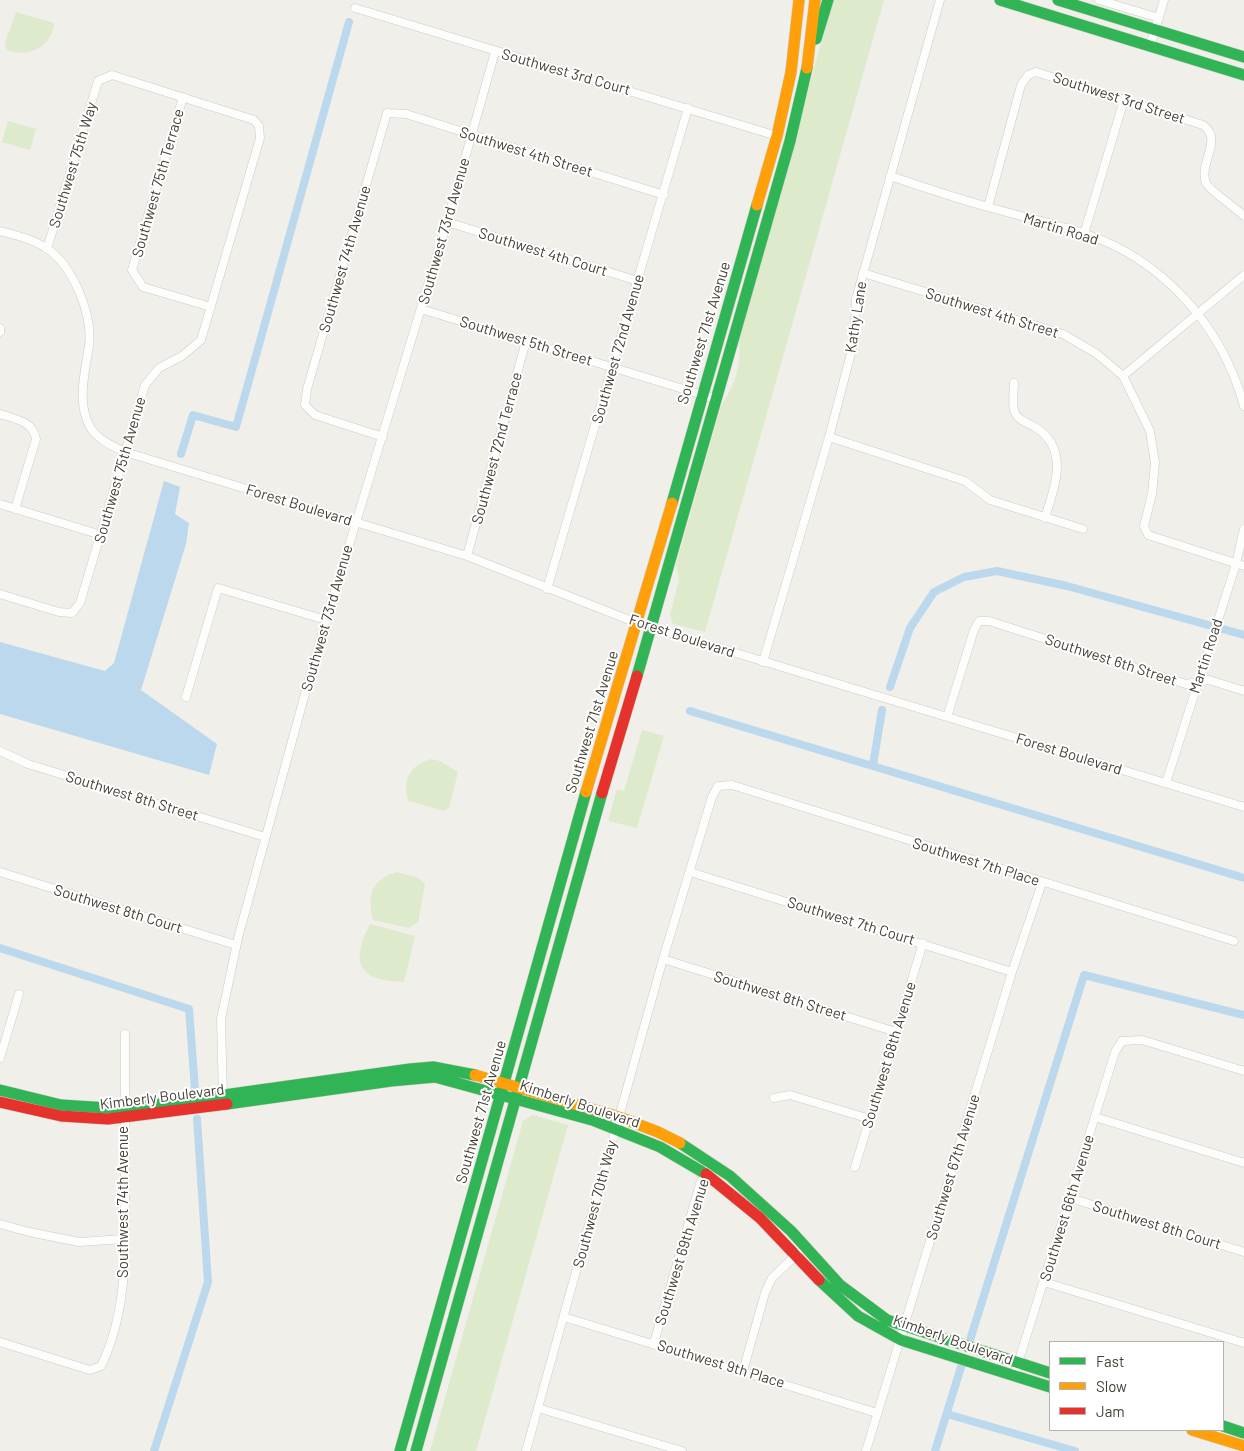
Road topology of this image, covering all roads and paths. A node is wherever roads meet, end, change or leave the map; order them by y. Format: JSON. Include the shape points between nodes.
{"nodes":[{"id":1,"x":799,"y":0,"type":"edge"},
{"id":2,"x":815,"y":0,"type":"edge"},
{"id":3,"x":828,"y":0,"type":"edge"},
{"id":4,"x":940,"y":0,"type":"edge"},
{"id":5,"x":1000,"y":0,"type":"edge"},
{"id":6,"x":1058,"y":0,"type":"edge"},
{"id":7,"x":1099,"y":0,"type":"edge"},
{"id":8,"x":1164,"y":0,"type":"edge"},
{"id":9,"x":355,"y":8,"type":"dead end"},
{"id":10,"x":1157,"y":24,"type":"junction"},
{"id":11,"x":1150,"y":46,"type":"junction"},
{"id":12,"x":495,"y":52,"type":"junction"},
{"id":13,"x":1244,"y":57,"type":"edge"},
{"id":14,"x":808,"y":60,"type":"junction"},
{"id":15,"x":1244,"y":74,"type":"edge"},
{"id":16,"x":790,"y":79,"type":"junction"},
{"id":17,"x":183,"y":97,"type":"junction"},
{"id":18,"x":800,"y":100,"type":"junction"},
{"id":19,"x":1124,"y":100,"type":"junction"},
{"id":20,"x":688,"y":108,"type":"junction"},
{"id":21,"x":387,"y":113,"type":"joint"},
{"id":22,"x":472,"y":136,"type":"junction"},
{"id":23,"x":777,"y":136,"type":"junction"},
{"id":24,"x":890,"y":176,"type":"junction"},
{"id":25,"x":664,"y":195,"type":"junction"},
{"id":26,"x":988,"y":207,"type":"junction"},
{"id":27,"x":1244,"y":216,"type":"edge"},
{"id":28,"x":448,"y":222,"type":"junction"},
{"id":29,"x":0,"y":231,"type":"edge"},
{"id":30,"x":1084,"y":234,"type":"junction"},
{"id":31,"x":47,"y":248,"type":"junction"},
{"id":32,"x":863,"y":273,"type":"junction"},
{"id":33,"x":1244,"y":275,"type":"edge"},
{"id":34,"x":638,"y":281,"type":"junction"},
{"id":35,"x":211,"y":307,"type":"junction"},
{"id":36,"x":421,"y":309,"type":"junction"},
{"id":37,"x":1198,"y":312,"type":"junction"},
{"id":38,"x":526,"y":341,"type":"junction"},
{"id":39,"x":613,"y":367,"type":"junction"},
{"id":40,"x":1123,"y":376,"type":"junction"},
{"id":41,"x":1014,"y":383,"type":"dead end"},
{"id":42,"x":701,"y":395,"type":"junction"},
{"id":43,"x":716,"y":399,"type":"junction"},
{"id":44,"x":1244,"y":406,"type":"edge"},
{"id":45,"x":0,"y":414,"type":"edge"},
{"id":46,"x":383,"y":437,"type":"junction"},
{"id":47,"x":829,"y":437,"type":"junction"},
{"id":48,"x":124,"y":452,"type":"junction"},
{"id":49,"x":0,"y":504,"type":"edge"},
{"id":50,"x":15,"y":509,"type":"junction"},
{"id":51,"x":1045,"y":518,"type":"junction"},
{"id":52,"x":355,"y":522,"type":"junction"},
{"id":53,"x":1083,"y":529,"type":"dead end"},
{"id":54,"x":1244,"y":529,"type":"edge"},
{"id":55,"x":101,"y":536,"type":"junction"},
{"id":56,"x":467,"y":556,"type":"junction"},
{"id":57,"x":1236,"y":564,"type":"junction"},
{"id":58,"x":1244,"y":566,"type":"edge"},
{"id":59,"x":547,"y":589,"type":"junction"},
{"id":60,"x":0,"y":594,"type":"edge"},
{"id":61,"x":326,"y":620,"type":"junction"},
{"id":62,"x":637,"y":623,"type":"junction"},
{"id":63,"x":652,"y":627,"type":"junction"},
{"id":64,"x":763,"y":662,"type":"junction"},
{"id":65,"x":1197,"y":684,"type":"junction"},
{"id":66,"x":1244,"y":691,"type":"edge"},
{"id":67,"x":186,"y":697,"type":"dead end"},
{"id":68,"x":947,"y":717,"type":"junction"},
{"id":69,"x":0,"y":751,"type":"edge"},
{"id":70,"x":1166,"y":783,"type":"junction"},
{"id":71,"x":718,"y":786,"type":"joint"},
{"id":72,"x":1244,"y":807,"type":"edge"},
{"id":73,"x":265,"y":837,"type":"junction"},
{"id":74,"x":0,"y":872,"type":"edge"},
{"id":75,"x":690,"y":872,"type":"junction"},
{"id":76,"x":1042,"y":883,"type":"junction"},
{"id":77,"x":1234,"y":941,"type":"dead end"},
{"id":78,"x":924,"y":943,"type":"junction"},
{"id":79,"x":236,"y":945,"type":"junction"},
{"id":80,"x":663,"y":959,"type":"junction"},
{"id":81,"x":1012,"y":972,"type":"junction"},
{"id":82,"x":19,"y":994,"type":"dead end"},
{"id":83,"x":896,"y":1032,"type":"junction"},
{"id":84,"x":125,"y":1034,"type":"dead end"},
{"id":85,"x":0,"y":1058,"type":"edge"},
{"id":86,"x":1244,"y":1072,"type":"edge"},
{"id":87,"x":504,"y":1082,"type":"junction"},
{"id":88,"x":519,"y":1086,"type":"junction"},
{"id":89,"x":0,"y":1090,"type":"edge"},
{"id":90,"x":501,"y":1094,"type":"junction"},
{"id":91,"x":516,"y":1098,"type":"junction"},
{"id":92,"x":774,"y":1098,"type":"dead end"},
{"id":93,"x":223,"y":1100,"type":"junction"},
{"id":94,"x":0,"y":1102,"type":"edge"},
{"id":95,"x":124,"y":1114,"type":"junction"},
{"id":96,"x":1095,"y":1117,"type":"junction"},
{"id":97,"x":870,"y":1119,"type":"junction"},
{"id":98,"x":618,"y":1122,"type":"junction"},
{"id":99,"x":711,"y":1162,"type":"junction"},
{"id":100,"x":1244,"y":1163,"type":"edge"},
{"id":101,"x":855,"y":1168,"type":"dead end"},
{"id":102,"x":706,"y":1173,"type":"junction"},
{"id":103,"x":1070,"y":1198,"type":"junction"},
{"id":104,"x":0,"y":1224,"type":"edge"},
{"id":105,"x":124,"y":1239,"type":"junction"},
{"id":106,"x":801,"y":1251,"type":"junction"},
{"id":107,"x":1244,"y":1252,"type":"edge"},
{"id":108,"x":1044,"y":1282,"type":"junction"},
{"id":109,"x":564,"y":1318,"type":"junction"},
{"id":110,"x":904,"y":1328,"type":"junction"},
{"id":111,"x":900,"y":1340,"type":"junction"},
{"id":112,"x":0,"y":1342,"type":"edge"},
{"id":113,"x":654,"y":1343,"type":"junction"},
{"id":114,"x":1244,"y":1343,"type":"edge"},
{"id":115,"x":1017,"y":1363,"type":"junction"},
{"id":116,"x":743,"y":1371,"type":"junction"},
{"id":117,"x":1049,"y":1373,"type":"edge"},
{"id":118,"x":1014,"y":1376,"type":"junction"},
{"id":119,"x":1049,"y":1387,"type":"edge"},
{"id":120,"x":538,"y":1408,"type":"junction"},
{"id":121,"x":877,"y":1413,"type":"junction"},
{"id":122,"x":1224,"y":1426,"type":"edge"},
{"id":123,"x":1195,"y":1431,"type":"edge"},
{"id":124,"x":1244,"y":1433,"type":"edge"},
{"id":125,"x":1244,"y":1446,"type":"edge"},
{"id":126,"x":400,"y":1451,"type":"edge"},
{"id":127,"x":416,"y":1451,"type":"edge"},
{"id":128,"x":526,"y":1451,"type":"edge"},
{"id":129,"x":682,"y":1451,"type":"edge"},
{"id":130,"x":866,"y":1451,"type":"edge"}],
"edges":[{"from":1,"to":16,"type":"main road","name":"Southwest 71st Avenue"},
{"from":2,"to":14,"type":"main road","name":"Southwest 71st Avenue"},
{"from":3,"to":14,"type":"main road"},
{"from":4,"to":24,"type":"street","name":"Kathy Lane"},
{"from":5,"to":11,"type":"main road"},
{"from":6,"to":10,"type":"main road"},
{"from":7,"to":10,"type":"street"},
{"from":8,"to":10,"type":"street"},
{"from":9,"to":12,"type":"street","name":"Southwest 3rd Court"},
{"from":10,"to":11,"type":"street"},
{"from":10,"to":13,"type":"main road"},
{"from":11,"to":15,"type":"main road"},
{"from":12,"to":20,"type":"street","name":"Southwest 3rd Court"},
{"from":12,"to":22,"type":"street","name":"Southwest 73rd Avenue"},
{"from":14,"to":18,"type":"main road","name":"Southwest 71st Avenue"},
{"from":16,"to":18,"type":"main road","via":[[798,89]]},
{"from":16,"to":23,"type":"main road","name":"Southwest 71st Avenue"},
{"from":17,"to":31,"type":"street","name":"Southwest 75th Way","via":[[112,75],[98,81]]},
{"from":17,"to":35,"type":"street","name":"Southwest 75th Avenue","via":[[254,120],[259,126],[260,138]]},
{"from":17,"to":35,"type":"street","name":"Southwest 75th Terrace","via":[[132,270],[143,287]]},
{"from":18,"to":43,"type":"main road","name":"Southwest 71st Avenue"},
{"from":19,"to":26,"type":"street","name":"Southwest 3rd Street","via":[[1046,74],[1036,72],[1028,75],[1021,85]]},
{"from":19,"to":27,"type":"street","name":"Southwest 3rd Street","via":[[1210,130],[1213,138],[1204,173],[1206,185]]},
{"from":19,"to":30,"type":"street"},
{"from":20,"to":23,"type":"street","name":"Southwest 3rd Court"},
{"from":20,"to":25,"type":"street","name":"Southwest 72nd Avenue"},
{"from":21,"to":22,"type":"street","name":"Southwest 4th Street","via":[[406,114]]},
{"from":21,"to":46,"type":"street","name":"Southwest 74th Avenue","via":[[305,405],[315,415]]},
{"from":22,"to":25,"type":"street","name":"Southwest 4th Street"},
{"from":22,"to":28,"type":"street","name":"Southwest 73rd Avenue"},
{"from":23,"to":42,"type":"main road","name":"Southwest 71st Avenue"},
{"from":24,"to":26,"type":"street","name":"Martin Road"},
{"from":24,"to":32,"type":"street","name":"Kathy Lane"},
{"from":25,"to":34,"type":"street","name":"Southwest 72nd Avenue"},
{"from":26,"to":30,"type":"street","name":"Martin Road"},
{"from":28,"to":34,"type":"street","name":"Southwest 4th Court"},
{"from":28,"to":36,"type":"street","name":"Southwest 73rd Avenue"},
{"from":29,"to":31,"type":"street"},
{"from":30,"to":37,"type":"street","name":"Martin Road","via":[[1150,267]]},
{"from":31,"to":48,"type":"street","via":[[72,276],[86,310],[89,342],[82,391],[89,425],[106,444]]},
{"from":32,"to":40,"type":"street","name":"Southwest 4th Street","via":[[1063,334],[1097,354]]},
{"from":32,"to":47,"type":"street","name":"Kathy Lane","via":[[856,299],[854,342]]},
{"from":33,"to":37,"type":"street"},
{"from":34,"to":39,"type":"street","name":"Southwest 72nd Avenue"},
{"from":35,"to":48,"type":"street","name":"Southwest 75th Avenue","via":[[202,340],[159,368],[145,385]]},
{"from":36,"to":38,"type":"street","name":"Southwest 5th Street"},
{"from":36,"to":46,"type":"street","name":"Southwest 73rd Avenue"},
{"from":37,"to":40,"type":"street"},
{"from":37,"to":44,"type":"street","name":"Martin Road","via":[[1227,357]]},
{"from":38,"to":39,"type":"street","name":"Southwest 5th Street"},
{"from":38,"to":56,"type":"street","name":"Southwest 72nd Terrace"},
{"from":39,"to":42,"type":"street","name":"Southwest 5th Street"},
{"from":39,"to":59,"type":"street","name":"Southwest 72nd Avenue"},
{"from":40,"to":57,"type":"street","name":"Southwest 4th Street","via":[[1150,431],[1155,463],[1144,526],[1148,535]]},
{"from":41,"to":51,"type":"street","via":[[1014,411],[1020,420],[1050,440],[1057,454],[1058,474]]},
{"from":42,"to":43,"type":"street","name":"Southwest 5th Street"},
{"from":42,"to":62,"type":"main road","name":"Southwest 71st Avenue"},
{"from":43,"to":63,"type":"main road","name":"Southwest 71st Avenue"},
{"from":45,"to":50,"type":"street","via":[[27,423],[35,431],[36,439]]},
{"from":46,"to":52,"type":"street","name":"Southwest 73rd Avenue"},
{"from":47,"to":51,"type":"street","via":[[965,481],[990,500]]},
{"from":47,"to":64,"type":"street","name":"Kathy Lane"},
{"from":48,"to":52,"type":"street","name":"Forest Boulevard"},
{"from":48,"to":55,"type":"street","name":"Southwest 75th Avenue"},
{"from":49,"to":50,"type":"street"},
{"from":50,"to":55,"type":"street"},
{"from":51,"to":53,"type":"street"},
{"from":52,"to":56,"type":"street","name":"Forest Boulevard"},
{"from":52,"to":61,"type":"street","name":"Southwest 73rd Avenue"},
{"from":54,"to":57,"type":"street","name":"Martin Road"},
{"from":55,"to":60,"type":"street","name":"Southwest 75th Avenue","via":[[80,603],[72,613]]},
{"from":56,"to":59,"type":"street","name":"Forest Boulevard"},
{"from":57,"to":58,"type":"street"},
{"from":57,"to":65,"type":"street","name":"Martin Road"},
{"from":59,"to":62,"type":"street","name":"Forest Boulevard"},
{"from":61,"to":67,"type":"street","via":[[218,588]]},
{"from":61,"to":73,"type":"street","name":"Southwest 73rd Avenue"},
{"from":62,"to":63,"type":"street","name":"Forest Boulevard"},
{"from":62,"to":87,"type":"main road","name":"Southwest 71st Avenue"},
{"from":63,"to":64,"type":"street","name":"Forest Boulevard"},
{"from":63,"to":88,"type":"main road","name":"Southwest 71st Avenue"},
{"from":64,"to":68,"type":"street","name":"Forest Boulevard"},
{"from":65,"to":66,"type":"street","name":"Southwest 6th Street","via":[[1209,680]]},
{"from":65,"to":68,"type":"street","name":"Southwest 6th Street","via":[[1186,684],[989,621],[979,621]]},
{"from":65,"to":70,"type":"street","name":"Martin Road"},
{"from":68,"to":70,"type":"street","name":"Forest Boulevard"},
{"from":69,"to":73,"type":"street","name":"Southwest 8th Street","via":[[28,764]]},
{"from":70,"to":72,"type":"street","name":"Forest Boulevard"},
{"from":71,"to":75,"type":"street","name":"Southwest 70th Way","via":[[712,796]]},
{"from":71,"to":76,"type":"street","name":"Southwest 7th Place","via":[[732,785]]},
{"from":73,"to":79,"type":"street","name":"Southwest 73rd Avenue"},
{"from":74,"to":79,"type":"street","name":"Southwest 8th Court"},
{"from":75,"to":78,"type":"street","name":"Southwest 7th Court"},
{"from":75,"to":80,"type":"street","name":"Southwest 70th Way"},
{"from":76,"to":77,"type":"street","name":"Southwest 7th Place"},
{"from":76,"to":81,"type":"street","name":"Southwest 67th Avenue"},
{"from":78,"to":81,"type":"street","name":"Southwest 7th Court"},
{"from":78,"to":83,"type":"street","name":"Southwest 68th Avenue"},
{"from":79,"to":93,"type":"street","name":"Southwest 73rd Avenue","via":[[221,1019]]},
{"from":80,"to":83,"type":"street","name":"Southwest 8th Street"},
{"from":80,"to":98,"type":"street","name":"Southwest 70th Way"},
{"from":81,"to":110,"type":"street","name":"Southwest 67th Avenue"},
{"from":82,"to":85,"type":"street"},
{"from":83,"to":97,"type":"street","name":"Southwest 68th Avenue"},
{"from":84,"to":95,"type":"street","name":"Southwest 74th Avenue"},
{"from":86,"to":96,"type":"street","name":"Southwest 66th Avenue","via":[[1142,1040],[1122,1041],[1114,1052]]},
{"from":87,"to":88,"type":"main road","name":"Kimberly Boulevard"},
{"from":87,"to":90,"type":"main road","name":"Southwest 71st Avenue"},
{"from":87,"to":93,"type":"main road","name":"Kimberly Boulevard","via":[[433,1067],[364,1074]]},
{"from":88,"to":91,"type":"main road","name":"Southwest 71st Avenue"},
{"from":88,"to":98,"type":"main road","name":"Kimberly Boulevard"},
{"from":89,"to":95,"type":"main road","name":"Kimberly Boulevard","via":[[67,1108]]},
{"from":90,"to":91,"type":"main road","name":"Kimberly Boulevard"},
{"from":90,"to":93,"type":"main road","name":"Kimberly Boulevard","via":[[435,1077]]},
{"from":90,"to":126,"type":"main road","name":"Southwest 71st Avenue"},
{"from":91,"to":98,"type":"main road","name":"Kimberly Boulevard"},
{"from":91,"to":127,"type":"main road","name":"Southwest 71st Avenue"},
{"from":92,"to":97,"type":"street","via":[[790,1095]]},
{"from":93,"to":95,"type":"main road","name":"Kimberly Boulevard"},
{"from":94,"to":95,"type":"main road","name":"Kimberly Boulevard","via":[[60,1117],[94,1121]]},
{"from":95,"to":105,"type":"street","name":"Southwest 74th Avenue"},
{"from":96,"to":100,"type":"street"},
{"from":96,"to":103,"type":"street","name":"Southwest 66th Avenue"},
{"from":97,"to":101,"type":"street","name":"Southwest 68th Avenue"},
{"from":98,"to":99,"type":"main road","name":"Kimberly Boulevard","via":[[658,1132]]},
{"from":98,"to":102,"type":"main road","name":"Kimberly Boulevard"},
{"from":98,"to":109,"type":"street","name":"Southwest 70th Way"},
{"from":99,"to":102,"type":"street","name":"Southwest 69th Avenue"},
{"from":99,"to":106,"type":"main road","name":"Kimberly Boulevard","via":[[761,1203]]},
{"from":102,"to":106,"type":"main road","name":"Kimberly Boulevard"},
{"from":102,"to":113,"type":"street","name":"Southwest 69th Avenue","via":[[700,1184]]},
{"from":103,"to":107,"type":"street","name":"Southwest 8th Court"},
{"from":103,"to":108,"type":"street","name":"Southwest 66th Avenue"},
{"from":104,"to":105,"type":"street","via":[[79,1242]]},
{"from":105,"to":112,"type":"street","name":"Southwest 74th Avenue","via":[[122,1297],[111,1346],[101,1366],[90,1370]]},
{"from":106,"to":110,"type":"main road","name":"Kimberly Boulevard","via":[[847,1291],[887,1320]]},
{"from":106,"to":111,"type":"main road","name":"Kimberly Boulevard","via":[[827,1290],[857,1316]]},
{"from":106,"to":116,"type":"street","via":[[772,1278],[765,1292]]},
{"from":108,"to":114,"type":"street"},
{"from":108,"to":115,"type":"street","name":"Southwest 66th Avenue"},
{"from":109,"to":113,"type":"street","name":"Southwest 9th Place"},
{"from":109,"to":120,"type":"street","name":"Southwest 70th Way"},
{"from":110,"to":111,"type":"street","name":"Southwest 67th Avenue"},
{"from":110,"to":115,"type":"main road","name":"Kimberly Boulevard"},
{"from":111,"to":118,"type":"main road","name":"Kimberly Boulevard"},
{"from":111,"to":121,"type":"street","name":"Southwest 67th Avenue"},
{"from":113,"to":116,"type":"street","name":"Southwest 9th Place"},
{"from":115,"to":117,"type":"main road","name":"Kimberly Boulevard"},
{"from":115,"to":118,"type":"street","name":"Southwest 66th Avenue"},
{"from":116,"to":121,"type":"street","name":"Southwest 9th Place"},
{"from":118,"to":119,"type":"main road","name":"Kimberly Boulevard"},
{"from":120,"to":128,"type":"street","name":"Southwest 70th Way"},
{"from":120,"to":129,"type":"street"},
{"from":121,"to":130,"type":"street","name":"Southwest 67th Avenue"},
{"from":122,"to":124,"type":"main road"},
{"from":123,"to":125,"type":"main road"}]}
